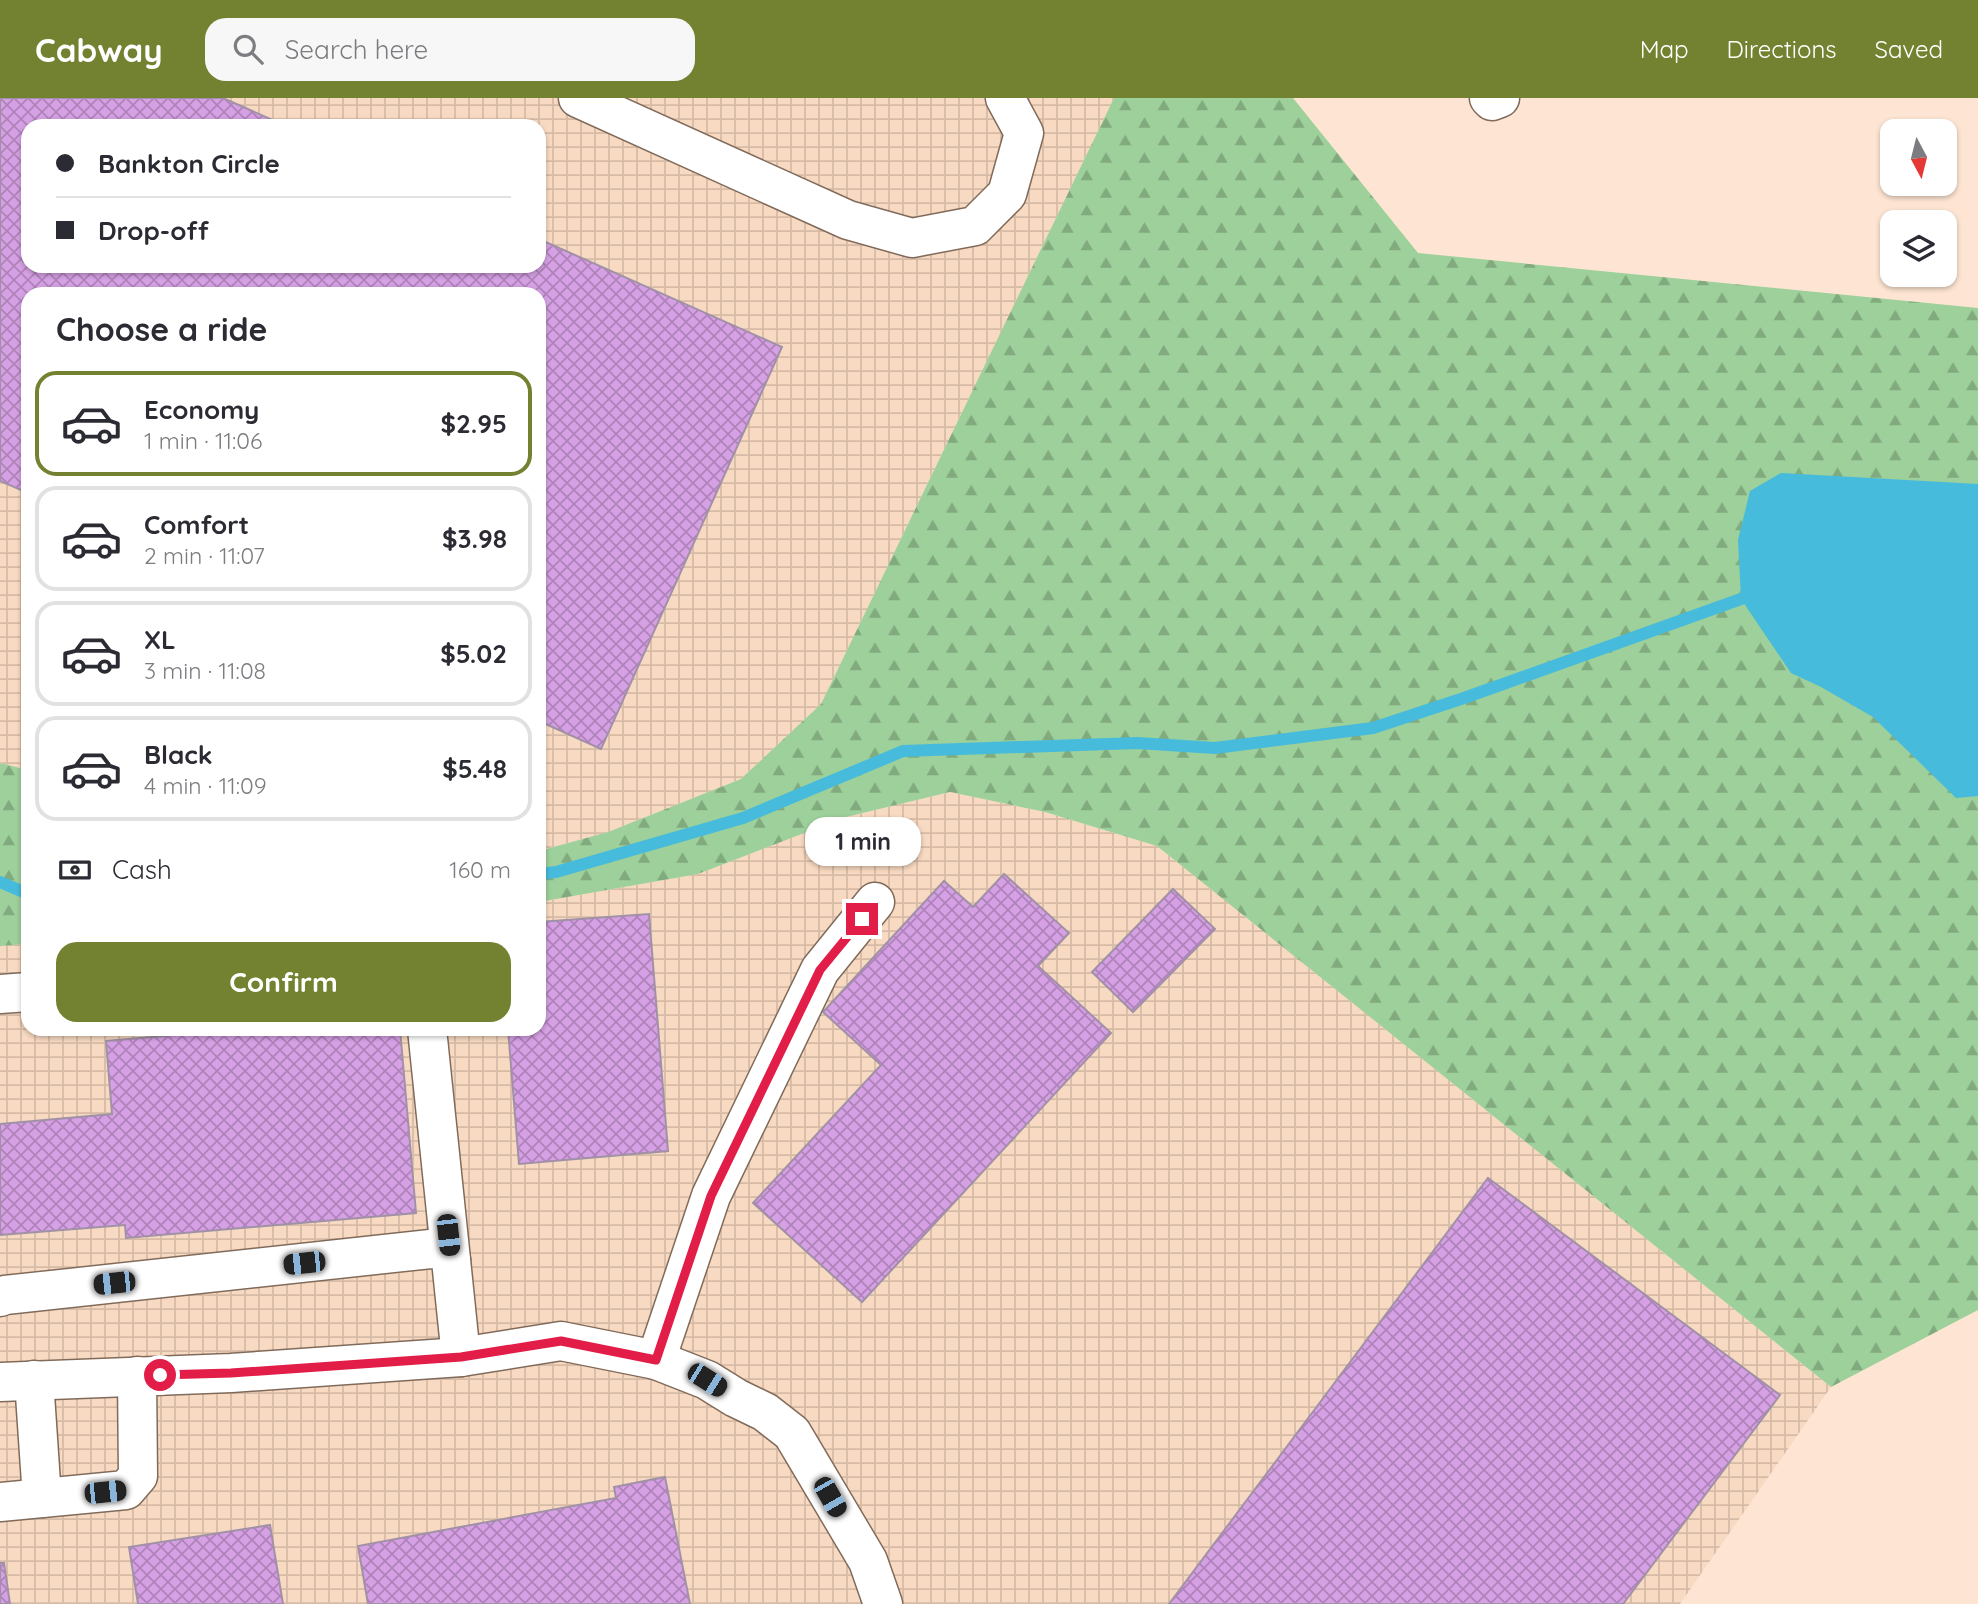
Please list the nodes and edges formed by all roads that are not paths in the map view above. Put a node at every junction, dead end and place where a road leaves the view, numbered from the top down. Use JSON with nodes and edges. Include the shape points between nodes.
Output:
{"nodes":[{"id":1,"x":578,"y":98,"type":"edge"},
{"id":2,"x":1005,"y":98,"type":"edge"},
{"id":3,"x":1489,"y":98,"type":"edge"},
{"id":4,"x":1500,"y":98,"type":"edge"},
{"id":5,"x":875,"y":902,"type":"dead end"},
{"id":6,"x":21,"y":992,"type":"edge"},
{"id":7,"x":0,"y":994,"type":"edge"},
{"id":8,"x":428,"y":1036,"type":"edge"},
{"id":9,"x":451,"y":1260,"type":"junction"},
{"id":10,"x":0,"y":1297,"type":"edge"},
{"id":11,"x":461,"y":1357,"type":"junction"},
{"id":12,"x":656,"y":1360,"type":"junction"},
{"id":13,"x":137,"y":1376,"type":"junction"},
{"id":14,"x":17,"y":1381,"type":"edge"},
{"id":15,"x":42,"y":1498,"type":"junction"},
{"id":16,"x":0,"y":1502,"type":"edge"},
{"id":17,"x":883,"y":1604,"type":"edge"}],
"edges":[{"from":1,"to":2,"type":"street","via":[[848,220],[912,238],[975,226],[1007,194],[1024,134]]},
{"from":3,"to":4,"type":"street"},
{"from":5,"to":12,"type":"street","via":[[820,970],[717,1183]]},
{"from":6,"to":7,"type":"street"},
{"from":8,"to":9,"type":"street"},
{"from":9,"to":10,"type":"street","via":[[440,1248]]},
{"from":9,"to":11,"type":"street"},
{"from":11,"to":12,"type":"street","via":[[561,1341]]},
{"from":11,"to":13,"type":"street"},
{"from":12,"to":17,"type":"street","via":[[707,1380],[765,1412],[792,1433],[868,1561]]},
{"from":13,"to":14,"type":"street"},
{"from":13,"to":15,"type":"street","via":[[138,1476],[126,1490]]},
{"from":14,"to":15,"type":"street"},
{"from":15,"to":16,"type":"street"}]}
